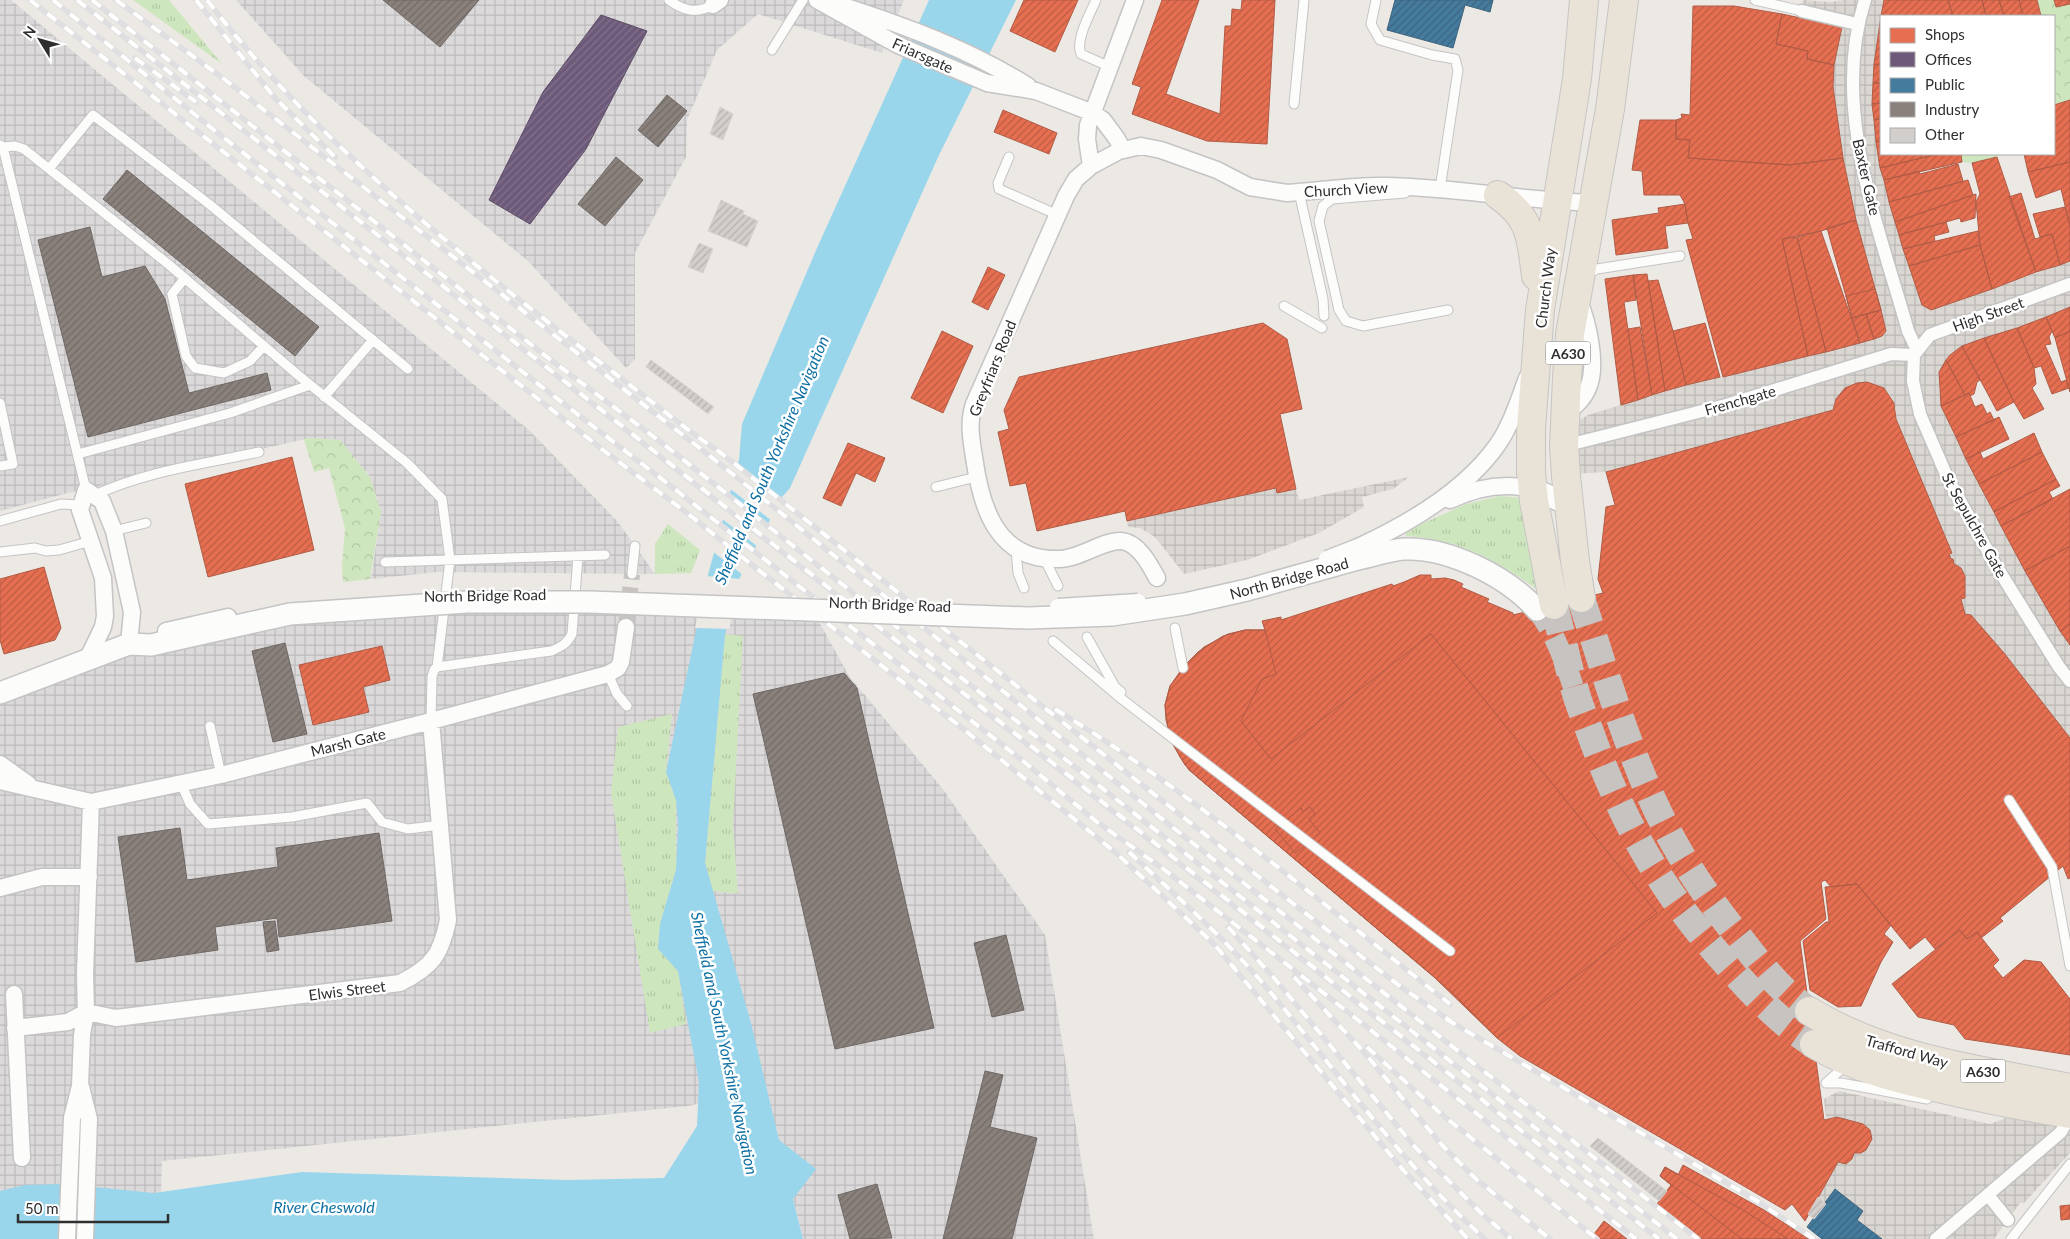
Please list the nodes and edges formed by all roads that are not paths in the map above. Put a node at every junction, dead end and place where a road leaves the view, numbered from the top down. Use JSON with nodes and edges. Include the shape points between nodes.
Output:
{"nodes":[{"id":1,"x":669,"y":0,"type":"edge"},
{"id":2,"x":803,"y":0,"type":"edge"},
{"id":3,"x":816,"y":0,"type":"edge"},
{"id":4,"x":824,"y":0,"type":"edge"},
{"id":5,"x":1096,"y":0,"type":"edge"},
{"id":6,"x":1135,"y":0,"type":"edge"},
{"id":7,"x":1304,"y":0,"type":"edge"},
{"id":8,"x":1376,"y":0,"type":"edge"},
{"id":9,"x":1584,"y":0,"type":"edge"},
{"id":10,"x":1624,"y":0,"type":"edge"},
{"id":11,"x":1755,"y":0,"type":"edge"},
{"id":12,"x":1865,"y":0,"type":"edge"},
{"id":13,"x":716,"y":3,"type":"edge"},
{"id":14,"x":1802,"y":11,"type":"joint"},
{"id":15,"x":1858,"y":24,"type":"junction"},
{"id":16,"x":772,"y":50,"type":"dead end"},
{"id":17,"x":1110,"y":67,"type":"junction"},
{"id":18,"x":1036,"y":91,"type":"junction"},
{"id":19,"x":1294,"y":104,"type":"dead end"},
{"id":20,"x":1093,"y":113,"type":"junction"},
{"id":21,"x":1,"y":146,"type":"edge"},
{"id":22,"x":1115,"y":153,"type":"junction"},
{"id":23,"x":1009,"y":157,"type":"dead end"},
{"id":24,"x":1090,"y":166,"type":"junction"},
{"id":25,"x":49,"y":169,"type":"junction"},
{"id":26,"x":1440,"y":189,"type":"junction"},
{"id":27,"x":1299,"y":192,"type":"junction"},
{"id":28,"x":1498,"y":195,"type":"junction"},
{"id":29,"x":1557,"y":202,"type":"junction"},
{"id":30,"x":1594,"y":203,"type":"junction"},
{"id":31,"x":1058,"y":215,"type":"junction"},
{"id":32,"x":1680,"y":256,"type":"dead end"},
{"id":33,"x":184,"y":278,"type":"junction"},
{"id":34,"x":2070,"y":284,"type":"edge"},
{"id":35,"x":1578,"y":285,"type":"junction"},
{"id":36,"x":1284,"y":306,"type":"dead end"},
{"id":37,"x":1448,"y":310,"type":"dead end"},
{"id":38,"x":1540,"y":310,"type":"junction"},
{"id":39,"x":1324,"y":316,"type":"dead end"},
{"id":40,"x":1322,"y":328,"type":"dead end"},
{"id":41,"x":1539,"y":337,"type":"junction"},
{"id":42,"x":373,"y":340,"type":"junction"},
{"id":43,"x":264,"y":346,"type":"junction"},
{"id":44,"x":1916,"y":353,"type":"junction"},
{"id":45,"x":408,"y":369,"type":"dead end"},
{"id":46,"x":310,"y":385,"type":"junction"},
{"id":47,"x":324,"y":396,"type":"junction"},
{"id":48,"x":0,"y":403,"type":"edge"},
{"id":49,"x":1564,"y":446,"type":"junction"},
{"id":50,"x":259,"y":452,"type":"dead end"},
{"id":51,"x":78,"y":454,"type":"junction"},
{"id":52,"x":0,"y":466,"type":"edge"},
{"id":53,"x":976,"y":477,"type":"junction"},
{"id":54,"x":936,"y":486,"type":"dead end"},
{"id":55,"x":1533,"y":489,"type":"junction"},
{"id":56,"x":87,"y":497,"type":"junction"},
{"id":57,"x":1568,"y":504,"type":"junction"},
{"id":58,"x":1417,"y":516,"type":"junction"},
{"id":59,"x":0,"y":521,"type":"edge"},
{"id":60,"x":146,"y":523,"type":"dead end"},
{"id":61,"x":114,"y":531,"type":"junction"},
{"id":62,"x":91,"y":541,"type":"junction"},
{"id":63,"x":635,"y":546,"type":"dead end"},
{"id":64,"x":1015,"y":547,"type":"junction"},
{"id":65,"x":0,"y":552,"type":"edge"},
{"id":66,"x":1358,"y":553,"type":"junction"},
{"id":67,"x":605,"y":555,"type":"dead end"},
{"id":68,"x":578,"y":556,"type":"junction"},
{"id":69,"x":1042,"y":558,"type":"junction"},
{"id":70,"x":450,"y":560,"type":"junction"},
{"id":71,"x":98,"y":562,"type":"junction"},
{"id":72,"x":385,"y":562,"type":"dead end"},
{"id":73,"x":632,"y":574,"type":"tunnel mouth"},
{"id":74,"x":1157,"y":578,"type":"dead end"},
{"id":75,"x":1058,"y":586,"type":"dead end"},
{"id":76,"x":1024,"y":588,"type":"dead end"},
{"id":77,"x":1581,"y":598,"type":"tunnel mouth"},
{"id":78,"x":1545,"y":608,"type":"joint"},
{"id":79,"x":626,"y":627,"type":"tunnel mouth"},
{"id":80,"x":1175,"y":628,"type":"dead end"},
{"id":81,"x":1088,"y":637,"type":"dead end"},
{"id":82,"x":1052,"y":641,"type":"dead end"},
{"id":83,"x":129,"y":644,"type":"junction"},
{"id":84,"x":87,"y":660,"type":"junction"},
{"id":85,"x":438,"y":667,"type":"junction"},
{"id":86,"x":1183,"y":668,"type":"dead end"},
{"id":87,"x":608,"y":674,"type":"junction"},
{"id":88,"x":2070,"y":681,"type":"edge"},
{"id":89,"x":0,"y":693,"type":"edge"},
{"id":90,"x":627,"y":706,"type":"dead end"},
{"id":91,"x":431,"y":721,"type":"junction"},
{"id":92,"x":210,"y":726,"type":"dead end"},
{"id":93,"x":0,"y":764,"type":"edge"},
{"id":94,"x":221,"y":775,"type":"junction"},
{"id":95,"x":0,"y":781,"type":"edge"},
{"id":96,"x":181,"y":783,"type":"junction"},
{"id":97,"x":34,"y":788,"type":"junction"},
{"id":98,"x":2009,"y":800,"type":"dead end"},
{"id":99,"x":91,"y":802,"type":"junction"},
{"id":100,"x":440,"y":825,"type":"junction"},
{"id":101,"x":89,"y":877,"type":"junction"},
{"id":102,"x":0,"y":888,"type":"edge"},
{"id":103,"x":2070,"y":966,"type":"edge"},
{"id":104,"x":14,"y":994,"type":"dead end"},
{"id":105,"x":1809,"y":1011,"type":"tunnel mouth"},
{"id":106,"x":86,"y":1012,"type":"junction"},
{"id":107,"x":16,"y":1028,"type":"junction"},
{"id":108,"x":1814,"y":1044,"type":"tunnel mouth"},
{"id":109,"x":1853,"y":1060,"type":"junction"},
{"id":110,"x":80,"y":1086,"type":"junction"},
{"id":111,"x":2070,"y":1088,"type":"edge"},
{"id":112,"x":1939,"y":1101,"type":"dead end"},
{"id":113,"x":2069,"y":1116,"type":"edge"},
{"id":114,"x":22,"y":1158,"type":"dead end"},
{"id":115,"x":2070,"y":1164,"type":"edge"},
{"id":116,"x":1988,"y":1195,"type":"junction"},
{"id":117,"x":2008,"y":1220,"type":"dead end"},
{"id":118,"x":67,"y":1239,"type":"edge"},
{"id":119,"x":86,"y":1239,"type":"edge"},
{"id":120,"x":1936,"y":1239,"type":"edge"},
{"id":121,"x":2010,"y":1239,"type":"edge"}],
"edges":[{"from":1,"to":13,"type":"lane","via":[[694,12]]},
{"from":2,"to":16,"type":"lane"},
{"from":3,"to":18,"type":"street","name":"Friarsgate","via":[[898,46],[987,83]]},
{"from":4,"to":18,"type":"street","name":"Friarsgate","via":[[906,26],[996,66]]},
{"from":5,"to":17,"type":"lane","via":[[1079,42],[1079,50],[1081,54]]},
{"from":6,"to":17,"type":"street"},
{"from":7,"to":19,"type":"lane"},
{"from":8,"to":26,"type":"lane","via":[[1371,24],[1380,40],[1455,59],[1457,63]]},
{"from":9,"to":29,"type":"highway","name":"Church Way","number":"A630","via":[[1577,79]]},
{"from":10,"to":30,"type":"highway","name":"Church Way","number":"A630"},
{"from":11,"to":14,"type":"lane"},
{"from":12,"to":15,"type":"street","name":"Baxter Gate"},
{"from":14,"to":15,"type":"street"},
{"from":15,"to":44,"type":"street","name":"Baxter Gate","via":[[1853,101],[1855,128],[1862,165]]},
{"from":17,"to":20,"type":"street"},
{"from":18,"to":20,"type":"street","name":"Friarsgate"},
{"from":20,"to":22,"type":"street","via":[[1103,120],[1117,139]]},
{"from":20,"to":24,"type":"street","via":[[1087,140]]},
{"from":21,"to":25,"type":"lane","via":[[20,146]]},
{"from":21,"to":51,"type":"lane"},
{"from":22,"to":24,"type":"street","name":"Greyfriars Road"},
{"from":22,"to":27,"type":"street","name":"Church View","via":[[1140,146],[1154,147],[1218,170],[1250,187],[1271,192]]},
{"from":23,"to":31,"type":"lane","via":[[998,183],[999,189]]},
{"from":24,"to":31,"type":"street","name":"Greyfriars Road","via":[[1071,186]]},
{"from":25,"to":33,"type":"lane"},
{"from":25,"to":42,"type":"lane","via":[[93,115],[209,204]]},
{"from":26,"to":27,"type":"street","name":"Church View","via":[[1370,186]]},
{"from":26,"to":28,"type":"street","name":"Church View"},
{"from":26,"to":37,"type":"lane","via":[[1332,199],[1322,206],[1319,221],[1339,310],[1346,321],[1363,326]]},
{"from":27,"to":39,"type":"lane"},
{"from":28,"to":29,"type":"street","name":"Church View"},
{"from":28,"to":38,"type":"highway","via":[[1524,220],[1531,237]]},
{"from":29,"to":30,"type":"street","name":"Church View"},
{"from":29,"to":38,"type":"highway","name":"Church Way","number":"A630"},
{"from":30,"to":35,"type":"highway","name":"Church Way","number":"A630"},
{"from":31,"to":53,"type":"street","name":"Greyfriars Road","via":[[971,413]]},
{"from":32,"to":35,"type":"lane","via":[[1597,269]]},
{"from":33,"to":43,"type":"lane"},
{"from":33,"to":43,"type":"lane","via":[[172,294],[186,356],[195,368],[224,373],[250,361]]},
{"from":34,"to":44,"type":"street","name":"High Street","via":[[1930,335]]},
{"from":35,"to":49,"type":"highway","name":"Church Way","number":"A630","via":[[1570,334]]},
{"from":36,"to":40,"type":"lane"},
{"from":38,"to":41,"type":"highway","name":"Church Way","number":"A630"},
{"from":41,"to":55,"type":"highway","name":"Church Way","number":"A630","via":[[1531,429]]},
{"from":41,"to":58,"type":"street","name":"North Bridge Road","via":[[1522,393],[1498,443],[1467,478]]},
{"from":42,"to":45,"type":"lane"},
{"from":42,"to":47,"type":"lane"},
{"from":43,"to":46,"type":"lane"},
{"from":44,"to":49,"type":"street","name":"Frenchgate","via":[[1891,354],[1726,405]]},
{"from":44,"to":88,"type":"street","name":"St Sepulchre Gate","via":[[1913,381],[1920,414],[1948,479],[1995,564]]},
{"from":46,"to":47,"type":"lane"},
{"from":46,"to":51,"type":"lane","via":[[230,413]]},
{"from":47,"to":70,"type":"lane","via":[[407,463],[442,499]]},
{"from":48,"to":52,"type":"lane","via":[[13,464]]},
{"from":49,"to":57,"type":"highway","name":"Church Way","number":"A630"},
{"from":50,"to":56,"type":"lane","via":[[151,475]]},
{"from":51,"to":56,"type":"lane"},
{"from":53,"to":54,"type":"lane"},
{"from":53,"to":64,"type":"street","name":"Greyfriars Road","via":[[989,518],[999,533]]},
{"from":55,"to":57,"type":"street"},
{"from":55,"to":58,"type":"street","via":[[1493,486],[1468,491]]},
{"from":55,"to":78,"type":"highway","name":"Church Way","number":"A630"},
{"from":56,"to":59,"type":"lane"},
{"from":56,"to":61,"type":"street","via":[[102,501]]},
{"from":56,"to":62,"type":"street","via":[[80,510]]},
{"from":57,"to":77,"type":"highway","number":"A630"},
{"from":58,"to":66,"type":"street","name":"North Bridge Road"},
{"from":60,"to":61,"type":"lane"},
{"from":61,"to":71,"type":"street","via":[[98,552]]},
{"from":61,"to":83,"type":"street","via":[[132,612]]},
{"from":62,"to":65,"type":"lane","via":[[59,550],[35,548]]},
{"from":62,"to":71,"type":"street"},
{"from":63,"to":73,"type":"lane"},
{"from":64,"to":69,"type":"street","name":"Greyfriars Road","via":[[1030,556]]},
{"from":64,"to":76,"type":"lane","via":[[1018,573]]},
{"from":66,"to":78,"type":"street","name":"North Bridge Road","via":[[1402,549],[1444,555],[1477,566]]},
{"from":66,"to":83,"type":"street","name":"North Bridge Road","bridge":true,"via":[[1247,590],[1112,615],[1028,618],[589,602],[468,602],[289,609],[151,645]]},
{"from":67,"to":68,"type":"lane"},
{"from":68,"to":70,"type":"lane"},
{"from":68,"to":85,"type":"lane","via":[[569,641],[551,651]]},
{"from":69,"to":74,"type":"street","name":"Greyfriars Road","via":[[1068,559],[1122,541],[1130,544],[1146,560]]},
{"from":69,"to":75,"type":"lane"},
{"from":70,"to":72,"type":"lane"},
{"from":70,"to":85,"type":"lane"},
{"from":71,"to":84,"type":"street","via":[[103,578],[105,616]]},
{"from":79,"to":87,"type":"street","via":[[621,662]]},
{"from":80,"to":86,"type":"lane"},
{"from":81,"to":82,"type":"lane","via":[[1115,687],[1124,695],[1449,947],[1123,700]]},
{"from":83,"to":84,"type":"street","name":"North Bridge Road"},
{"from":84,"to":89,"type":"street","name":"North Bridge Road"},
{"from":85,"to":91,"type":"lane","via":[[432,677]]},
{"from":87,"to":90,"type":"lane"},
{"from":87,"to":91,"type":"street","name":"Marsh Gate"},
{"from":91,"to":94,"type":"street","name":"Marsh Gate"},
{"from":91,"to":100,"type":"street","name":"Elwis Street"},
{"from":92,"to":94,"type":"lane"},
{"from":93,"to":97,"type":"street","name":"Marsh Gate"},
{"from":94,"to":96,"type":"street","name":"Marsh Gate"},
{"from":95,"to":97,"type":"street","name":"Marsh Gate"},
{"from":96,"to":99,"type":"street","name":"Marsh Gate"},
{"from":96,"to":100,"type":"lane","via":[[190,804],[208,824],[292,816],[367,803],[382,822],[408,829]]},
{"from":97,"to":99,"type":"street","name":"Marsh Gate"},
{"from":98,"to":103,"type":"lane","via":[[2046,855],[2054,874]]},
{"from":99,"to":101,"type":"street"},
{"from":100,"to":106,"type":"street","name":"Elwis Street","via":[[448,920],[443,943],[433,960],[416,975],[400,983],[116,1018]]},
{"from":101,"to":102,"type":"street","via":[[42,877]]},
{"from":101,"to":106,"type":"street"},
{"from":104,"to":107,"type":"street"},
{"from":105,"to":111,"type":"highway","name":"Trafford Way","number":"A630","via":[[1886,1051]]},
{"from":106,"to":107,"type":"street","via":[[68,1022]]},
{"from":106,"to":110,"type":"street"},
{"from":107,"to":114,"type":"street"},
{"from":108,"to":109,"type":"highway","name":"Trafford Way","number":"A630"},
{"from":109,"to":112,"type":"lane","via":[[1826,1083]]},
{"from":109,"to":113,"type":"highway","name":"Trafford Way","number":"A630","via":[[1900,1079],[1996,1106]]},
{"from":110,"to":118,"type":"street","via":[[72,1118]]},
{"from":110,"to":119,"type":"street","via":[[89,1119]]},
{"from":113,"to":116,"type":"street","via":[[2062,1132]]},
{"from":115,"to":121,"type":"lane"},
{"from":116,"to":117,"type":"street"},
{"from":116,"to":120,"type":"street"}]}
